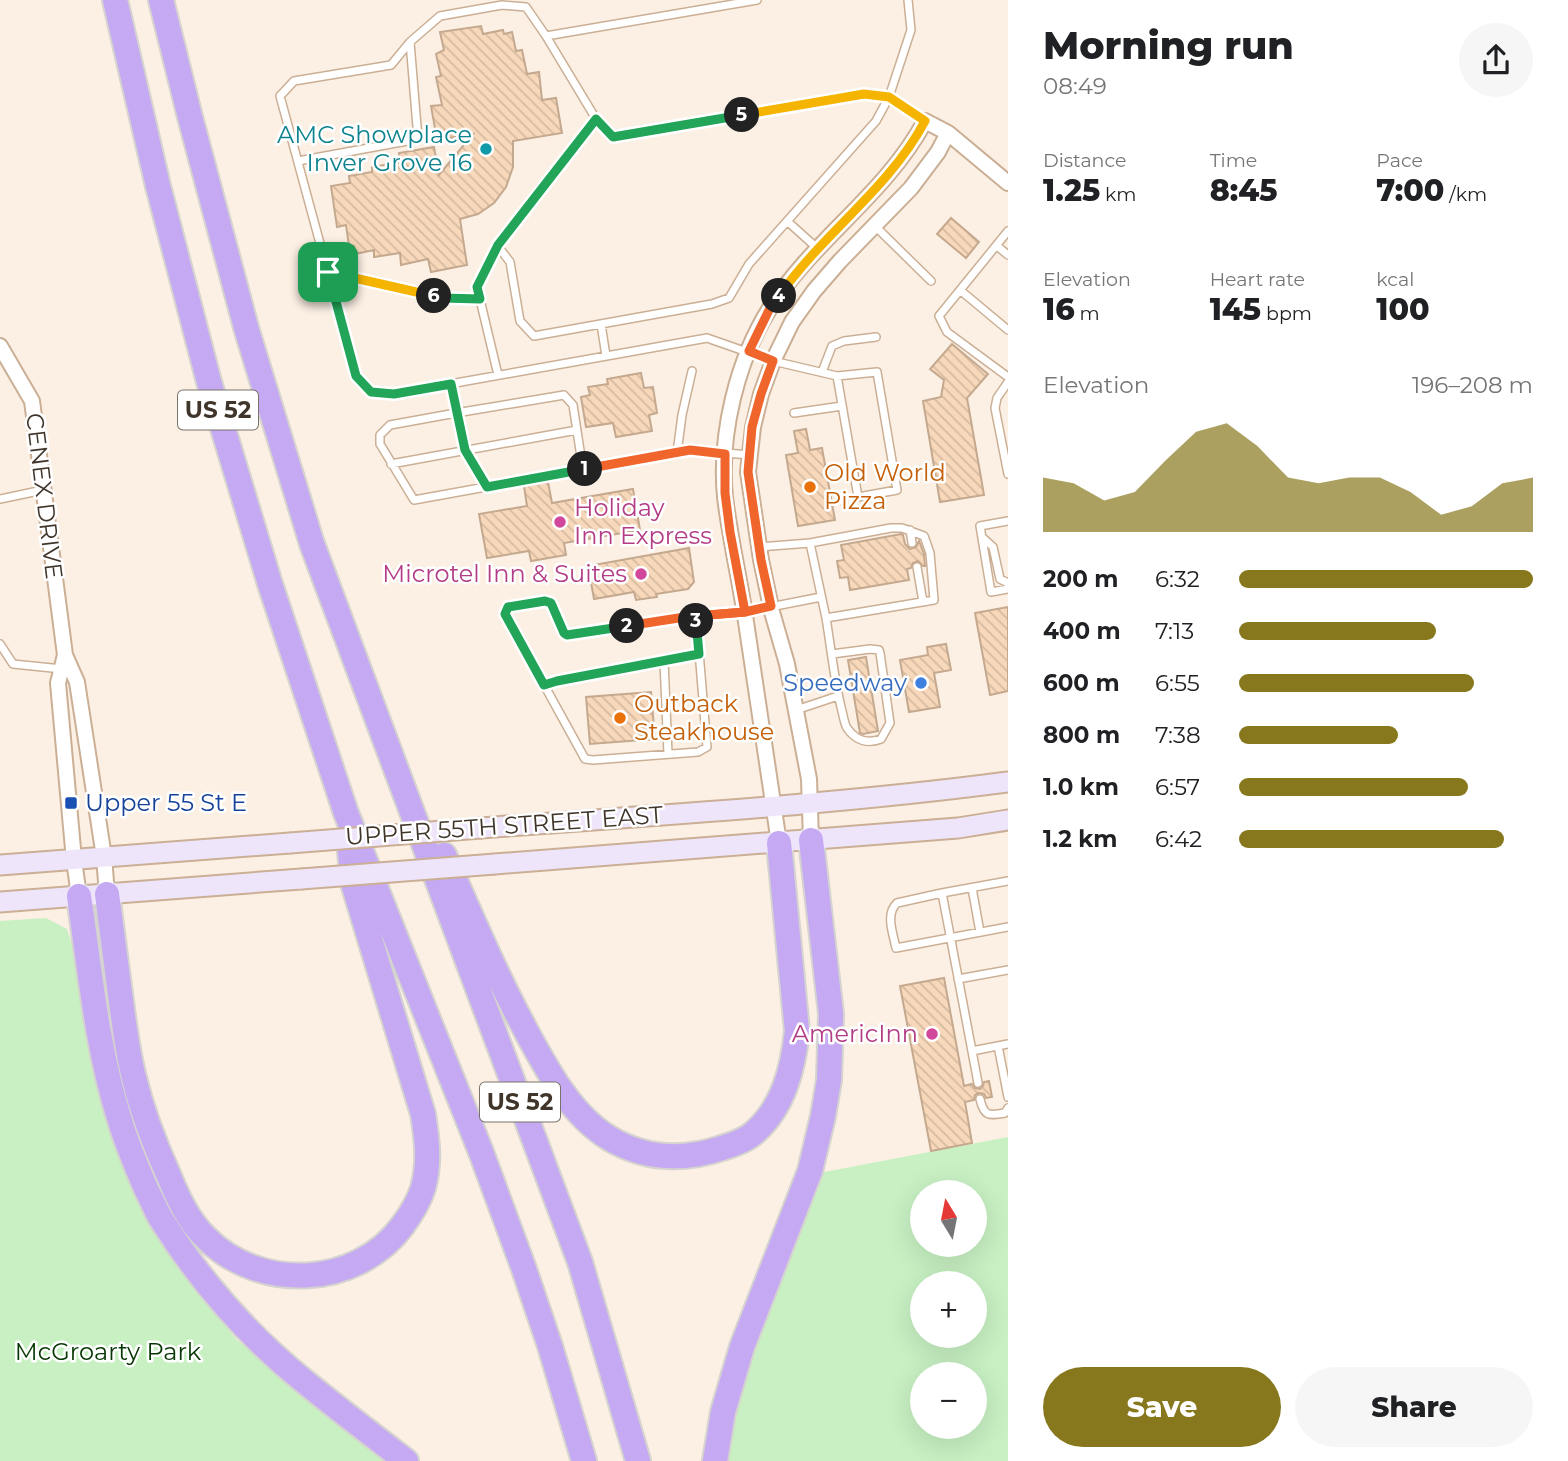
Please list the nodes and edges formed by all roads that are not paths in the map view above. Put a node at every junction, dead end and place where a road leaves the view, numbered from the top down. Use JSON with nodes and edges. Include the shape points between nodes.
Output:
{"nodes":[{"id":1,"x":115,"y":0,"type":"edge"},
{"id":2,"x":161,"y":0,"type":"edge"},
{"id":3,"x":757,"y":0,"type":"edge"},
{"id":4,"x":908,"y":0,"type":"edge"},
{"id":5,"x":546,"y":36,"type":"junction"},
{"id":6,"x":410,"y":42,"type":"junction"},
{"id":7,"x":889,"y":97,"type":"junction"},
{"id":8,"x":596,"y":119,"type":"junction"},
{"id":9,"x":925,"y":121,"type":"junction"},
{"id":10,"x":948,"y":133,"type":"junction"},
{"id":11,"x":298,"y":162,"type":"junction"},
{"id":12,"x":1008,"y":183,"type":"edge"},
{"id":13,"x":787,"y":221,"type":"junction"},
{"id":14,"x":874,"y":226,"type":"junction"},
{"id":15,"x":1008,"y":231,"type":"edge"},
{"id":16,"x":498,"y":245,"type":"junction"},
{"id":17,"x":997,"y":246,"type":"junction"},
{"id":18,"x":817,"y":248,"type":"junction"},
{"id":19,"x":1008,"y":254,"type":"edge"},
{"id":20,"x":328,"y":272,"type":"junction"},
{"id":21,"x":931,"y":281,"type":"dead end"},
{"id":22,"x":960,"y":290,"type":"junction"},
{"id":23,"x":480,"y":299,"type":"junction"},
{"id":24,"x":601,"y":324,"type":"junction"},
{"id":25,"x":1008,"y":330,"type":"edge"},
{"id":26,"x":876,"y":337,"type":"dead end"},
{"id":27,"x":0,"y":346,"type":"edge"},
{"id":28,"x":749,"y":351,"type":"junction"},
{"id":29,"x":606,"y":356,"type":"junction"},
{"id":30,"x":773,"y":361,"type":"junction"},
{"id":31,"x":692,"y":371,"type":"dead end"},
{"id":32,"x":822,"y":372,"type":"junction"},
{"id":33,"x":498,"y":375,"type":"junction"},
{"id":34,"x":837,"y":376,"type":"junction"},
{"id":35,"x":1008,"y":379,"type":"edge"},
{"id":36,"x":451,"y":384,"type":"junction"},
{"id":37,"x":842,"y":406,"type":"junction"},
{"id":38,"x":456,"y":413,"type":"junction"},
{"id":39,"x":794,"y":413,"type":"dead end"},
{"id":40,"x":577,"y":430,"type":"junction"},
{"id":41,"x":465,"y":450,"type":"junction"},
{"id":42,"x":677,"y":453,"type":"junction"},
{"id":43,"x":725,"y":454,"type":"junction"},
{"id":44,"x":750,"y":455,"type":"junction"},
{"id":45,"x":391,"y":464,"type":"junction"},
{"id":46,"x":583,"y":470,"type":"junction"},
{"id":47,"x":1008,"y":474,"type":"edge"},
{"id":48,"x":487,"y":487,"type":"junction"},
{"id":49,"x":44,"y":490,"type":"junction"},
{"id":50,"x":0,"y":499,"type":"edge"},
{"id":51,"x":1008,"y":522,"type":"edge"},
{"id":52,"x":910,"y":530,"type":"junction"},
{"id":53,"x":982,"y":537,"type":"junction"},
{"id":54,"x":912,"y":542,"type":"dead end"},
{"id":55,"x":810,"y":543,"type":"junction"},
{"id":56,"x":759,"y":547,"type":"junction"},
{"id":57,"x":917,"y":567,"type":"dead end"},
{"id":58,"x":1008,"y":583,"type":"edge"},
{"id":59,"x":1008,"y":589,"type":"edge"},
{"id":60,"x":821,"y":597,"type":"junction"},
{"id":61,"x":923,"y":602,"type":"junction"},
{"id":62,"x":771,"y":606,"type":"junction"},
{"id":63,"x":745,"y":612,"type":"junction"},
{"id":64,"x":695,"y":616,"type":"junction"},
{"id":65,"x":826,"y":618,"type":"junction"},
{"id":66,"x":0,"y":644,"type":"edge"},
{"id":67,"x":699,"y":654,"type":"junction"},
{"id":68,"x":832,"y":654,"type":"junction"},
{"id":69,"x":664,"y":661,"type":"junction"},
{"id":70,"x":63,"y":662,"type":"junction"},
{"id":71,"x":544,"y":685,"type":"junction"},
{"id":72,"x":838,"y":696,"type":"junction"},
{"id":73,"x":796,"y":710,"type":"junction"},
{"id":74,"x":388,"y":747,"type":"junction"},
{"id":75,"x":668,"y":754,"type":"junction"},
{"id":76,"x":1008,"y":782,"type":"edge"},
{"id":77,"x":811,"y":803,"type":"junction"},
{"id":78,"x":774,"y":806,"type":"junction"},
{"id":79,"x":346,"y":813,"type":"junction"},
{"id":80,"x":1008,"y":820,"type":"edge"},
{"id":81,"x":811,"y":840,"type":"junction"},
{"id":82,"x":779,"y":843,"type":"junction"},
{"id":83,"x":104,"y":857,"type":"junction"},
{"id":84,"x":74,"y":859,"type":"junction"},
{"id":85,"x":0,"y":865,"type":"edge"},
{"id":86,"x":1008,"y":881,"type":"edge"},
{"id":87,"x":972,"y":888,"type":"junction"},
{"id":88,"x":942,"y":893,"type":"junction"},
{"id":89,"x":107,"y":894,"type":"junction"},
{"id":90,"x":79,"y":896,"type":"junction"},
{"id":91,"x":0,"y":902,"type":"edge"},
{"id":92,"x":1008,"y":927,"type":"edge"},
{"id":93,"x":980,"y":932,"type":"junction"},
{"id":94,"x":950,"y":938,"type":"junction"},
{"id":95,"x":1008,"y":970,"type":"edge"},
{"id":96,"x":958,"y":979,"type":"junction"},
{"id":97,"x":1008,"y":1044,"type":"edge"},
{"id":98,"x":998,"y":1046,"type":"junction"},
{"id":99,"x":972,"y":1051,"type":"junction"},
{"id":100,"x":978,"y":1083,"type":"dead end"},
{"id":101,"x":1008,"y":1097,"type":"edge"},
{"id":102,"x":980,"y":1099,"type":"dead end"},
{"id":103,"x":1008,"y":1108,"type":"edge"},
{"id":104,"x":406,"y":1461,"type":"edge"},
{"id":105,"x":584,"y":1461,"type":"edge"},
{"id":106,"x":638,"y":1461,"type":"edge"},
{"id":107,"x":715,"y":1461,"type":"edge"}],
"edges":[{"from":1,"to":79,"type":"highway","number":"US 52","via":[[209,382]]},
{"from":2,"to":74,"type":"highway","number":"US 52","via":[[247,331],[312,544]]},
{"from":3,"to":5,"type":"lane"},
{"from":4,"to":7,"type":"lane","via":[[911,30]]},
{"from":5,"to":6,"type":"lane","via":[[526,7],[502,5],[440,16]]},
{"from":5,"to":8,"type":"lane"},
{"from":6,"to":11,"type":"lane","via":[[391,65],[294,81],[280,96]]},
{"from":6,"to":11,"type":"lane","via":[[418,139]]},
{"from":7,"to":8,"type":"lane","via":[[864,94],[613,137]]},
{"from":7,"to":9,"type":"lane"},
{"from":7,"to":13,"type":"lane","via":[[876,121]]},
{"from":8,"to":16,"type":"lane"},
{"from":9,"to":10,"type":"street"},
{"from":9,"to":18,"type":"street","via":[[888,175]]},
{"from":10,"to":12,"type":"street"},
{"from":10,"to":14,"type":"street","via":[[925,170]]},
{"from":11,"to":20,"type":"lane"},
{"from":13,"to":18,"type":"lane"},
{"from":13,"to":24,"type":"lane","via":[[749,264],[729,298]]},
{"from":14,"to":21,"type":"lane"},
{"from":14,"to":30,"type":"street","via":[[814,291]]},
{"from":15,"to":17,"type":"lane"},
{"from":16,"to":23,"type":"lane","via":[[477,287]]},
{"from":16,"to":24,"type":"lane","via":[[510,262],[520,321],[534,336]]},
{"from":17,"to":19,"type":"lane"},
{"from":17,"to":22,"type":"lane"},
{"from":18,"to":28,"type":"street","via":[[769,310]]},
{"from":20,"to":23,"type":"lane","via":[[443,298]]},
{"from":20,"to":36,"type":"lane","via":[[356,376],[371,392],[394,394]]},
{"from":22,"to":25,"type":"lane"},
{"from":22,"to":35,"type":"lane","via":[[939,316],[947,332]]},
{"from":23,"to":33,"type":"lane"},
{"from":24,"to":29,"type":"lane"},
{"from":26,"to":32,"type":"lane","via":[[832,346]]},
{"from":27,"to":49,"type":"street","name":"CENEX DRIVE","via":[[32,401]]},
{"from":28,"to":29,"type":"lane","via":[[707,338]]},
{"from":28,"to":30,"type":"lane"},
{"from":28,"to":43,"type":"street","via":[[737,382]]},
{"from":29,"to":33,"type":"lane"},
{"from":30,"to":32,"type":"lane"},
{"from":30,"to":44,"type":"street","via":[[752,427]]},
{"from":31,"to":42,"type":"lane"},
{"from":32,"to":34,"type":"lane"},
{"from":33,"to":36,"type":"lane"},
{"from":34,"to":37,"type":"lane"},
{"from":34,"to":37,"type":"lane","via":[[877,372],[897,490],[858,497]]},
{"from":35,"to":47,"type":"lane","via":[[995,408]]},
{"from":36,"to":38,"type":"lane"},
{"from":37,"to":39,"type":"lane"},
{"from":38,"to":40,"type":"lane","via":[[564,395],[573,405]]},
{"from":38,"to":41,"type":"lane"},
{"from":38,"to":45,"type":"lane","via":[[390,425],[380,435],[380,444]]},
{"from":40,"to":41,"type":"lane"},
{"from":40,"to":46,"type":"lane"},
{"from":41,"to":45,"type":"lane"},
{"from":41,"to":48,"type":"lane"},
{"from":42,"to":43,"type":"lane"},
{"from":42,"to":46,"type":"lane"},
{"from":43,"to":44,"type":"lane"},
{"from":43,"to":63,"type":"street","via":[[726,506]]},
{"from":44,"to":56,"type":"street","via":[[748,472]]},
{"from":45,"to":48,"type":"lane","via":[[414,500]]},
{"from":46,"to":48,"type":"lane"},
{"from":49,"to":50,"type":"lane"},
{"from":49,"to":70,"type":"street","name":"CENEX DRIVE"},
{"from":51,"to":53,"type":"lane","via":[[980,526]]},
{"from":52,"to":54,"type":"lane"},
{"from":52,"to":55,"type":"lane","via":[[891,528]]},
{"from":52,"to":61,"type":"lane","via":[[924,536],[928,545],[934,600]]},
{"from":53,"to":58,"type":"lane","via":[[993,547],[1000,579]]},
{"from":53,"to":59,"type":"lane","via":[[991,592]]},
{"from":55,"to":56,"type":"lane"},
{"from":55,"to":60,"type":"lane"},
{"from":56,"to":62,"type":"street"},
{"from":57,"to":61,"type":"lane"},
{"from":60,"to":62,"type":"lane"},
{"from":60,"to":65,"type":"lane"},
{"from":61,"to":65,"type":"lane"},
{"from":62,"to":63,"type":"lane"},
{"from":62,"to":73,"type":"street"},
{"from":63,"to":64,"type":"lane"},
{"from":63,"to":78,"type":"street"},
{"from":64,"to":67,"type":"lane"},
{"from":64,"to":71,"type":"lane","via":[[567,635],[551,603],[508,607],[505,614]]},
{"from":65,"to":68,"type":"lane"},
{"from":66,"to":70,"type":"lane","via":[[13,664]]},
{"from":67,"to":69,"type":"lane"},
{"from":67,"to":75,"type":"lane","via":[[707,747]]},
{"from":68,"to":72,"type":"lane"},
{"from":68,"to":72,"type":"lane","via":[[879,650],[890,723],[881,739],[857,738],[846,727]]},
{"from":69,"to":71,"type":"lane"},
{"from":69,"to":75,"type":"lane"},
{"from":70,"to":83,"type":"street","name":"CENEX DRIVE","via":[[77,682]]},
{"from":70,"to":84,"type":"street","name":"CENEX DRIVE","via":[[58,683]]},
{"from":71,"to":75,"type":"lane","via":[[585,759]]},
{"from":72,"to":73,"type":"lane"},
{"from":73,"to":77,"type":"street"},
{"from":74,"to":82,"type":"highway","via":[[432,828],[504,989],[544,1063],[590,1124],[633,1150],[682,1156],[730,1145],[754,1133],[786,1087],[797,1031]]},
{"from":74,"to":106,"type":"highway","number":"US 52","via":[[580,1262]]},
{"from":76,"to":77,"type":"street","name":"UPPER 55TH STREET EAST"},
{"from":77,"to":78,"type":"street","name":"UPPER 55TH STREET EAST"},
{"from":77,"to":81,"type":"street"},
{"from":78,"to":82,"type":"street"},
{"from":78,"to":83,"type":"street","name":"UPPER 55TH STREET EAST","bridge":true},
{"from":79,"to":89,"type":"highway","via":[[353,883],[423,1114],[428,1164],[423,1189],[397,1232],[379,1250],[327,1274],[274,1274],[244,1264],[205,1237],[189,1216],[158,1152],[134,1077]]},
{"from":79,"to":105,"type":"highway","number":"US 52","via":[[496,1191]]},
{"from":80,"to":81,"type":"street","name":"UPPER 55TH STREET EAST"},
{"from":81,"to":82,"type":"street","name":"UPPER 55TH STREET EAST"},
{"from":81,"to":107,"type":"highway","via":[[831,1014],[829,1080],[810,1171],[742,1347],[723,1412]]},
{"from":82,"to":89,"type":"street","name":"UPPER 55TH STREET EAST","bridge":true},
{"from":83,"to":84,"type":"street","name":"UPPER 55TH STREET EAST"},
{"from":83,"to":89,"type":"street","name":"CENEX DRIVE"},
{"from":84,"to":85,"type":"street","name":"UPPER 55TH STREET EAST"},
{"from":84,"to":90,"type":"street","name":"CENEX DRIVE"},
{"from":86,"to":87,"type":"lane"},
{"from":87,"to":88,"type":"lane"},
{"from":87,"to":93,"type":"lane"},
{"from":88,"to":94,"type":"lane"},
{"from":88,"to":94,"type":"lane","via":[[897,903],[890,916],[896,948]]},
{"from":89,"to":90,"type":"street","name":"UPPER 55TH STREET EAST"},
{"from":90,"to":91,"type":"street","name":"UPPER 55TH STREET EAST"},
{"from":90,"to":104,"type":"highway","via":[[110,1085],[135,1163],[160,1217],[207,1283],[260,1342]]},
{"from":92,"to":93,"type":"lane"},
{"from":93,"to":94,"type":"lane"},
{"from":94,"to":96,"type":"lane"},
{"from":95,"to":96,"type":"lane"},
{"from":96,"to":99,"type":"lane"},
{"from":97,"to":98,"type":"lane"},
{"from":98,"to":99,"type":"lane"},
{"from":98,"to":101,"type":"lane"},
{"from":99,"to":100,"type":"lane"},
{"from":102,"to":103,"type":"lane","via":[[987,1114],[1005,1113]]}]}
